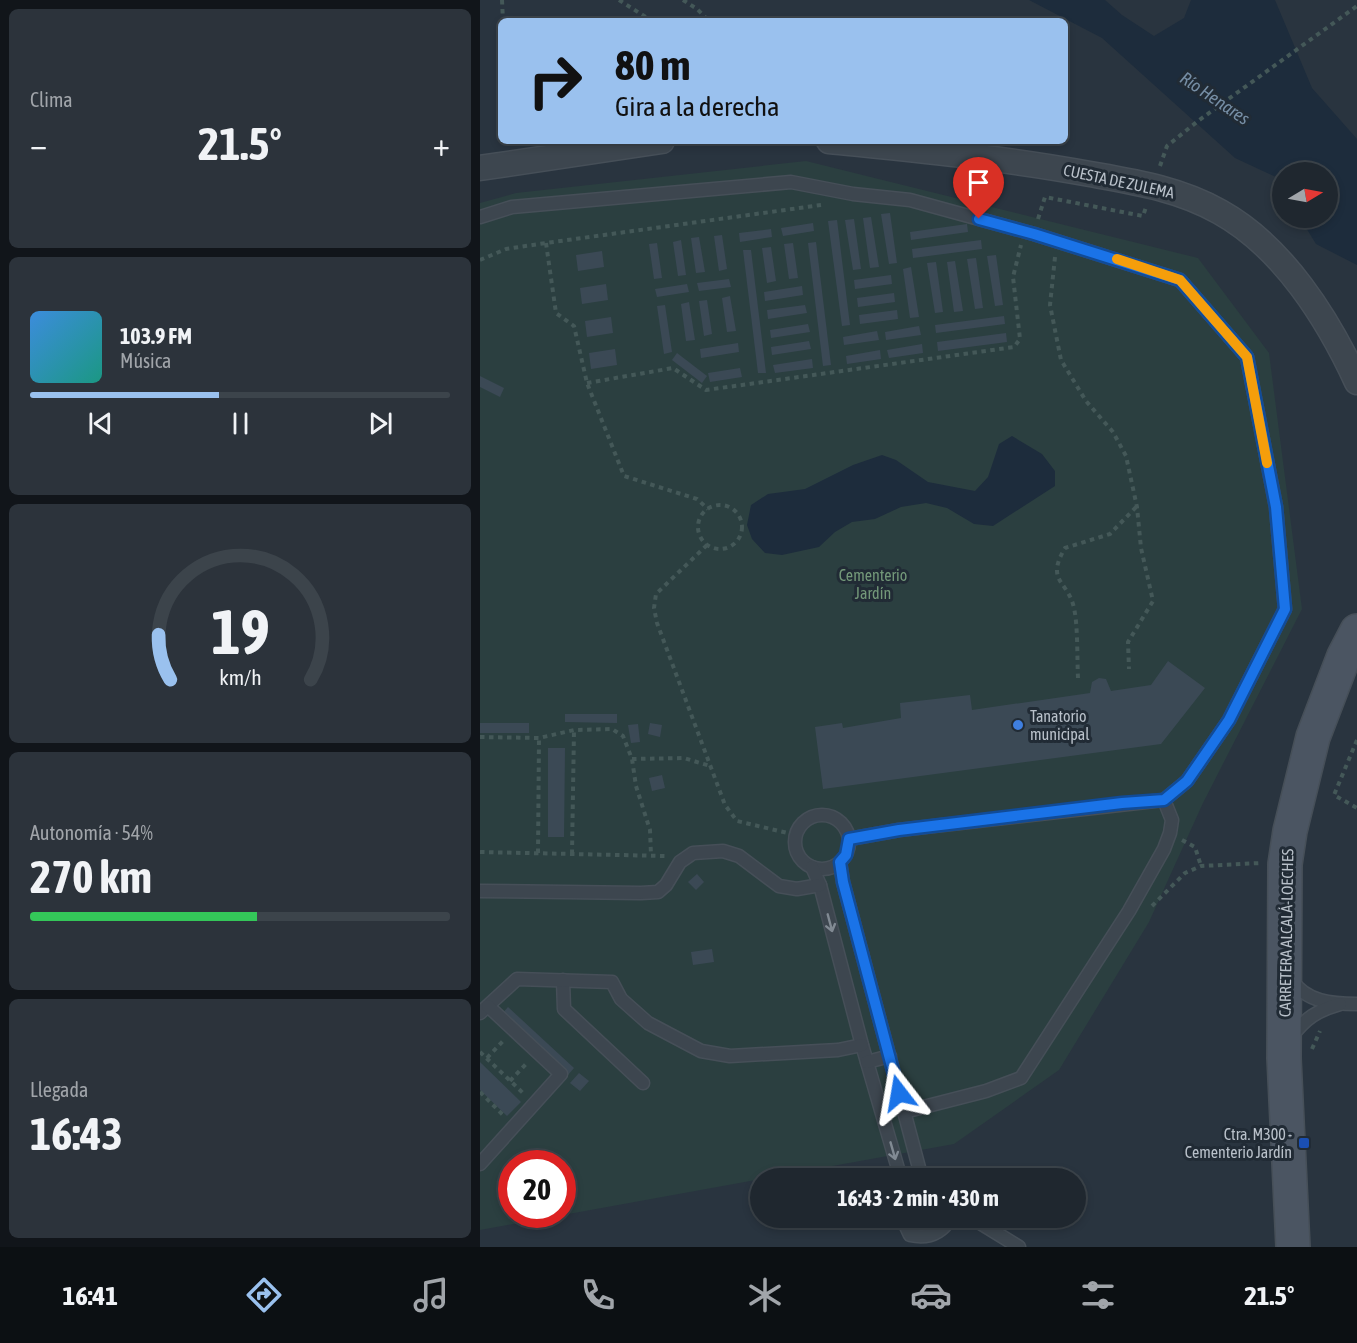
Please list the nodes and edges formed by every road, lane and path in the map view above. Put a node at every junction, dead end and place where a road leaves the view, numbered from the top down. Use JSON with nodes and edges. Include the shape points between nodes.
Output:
{"nodes":[{"id":1,"x":502,"y":0,"type":"edge"},
{"id":2,"x":618,"y":0,"type":"edge"},
{"id":3,"x":683,"y":0,"type":"edge"},
{"id":4,"x":1357,"y":6,"type":"edge"},
{"id":5,"x":503,"y":18,"type":"edge"},
{"id":6,"x":647,"y":18,"type":"edge"},
{"id":7,"x":706,"y":18,"type":"dead end"},
{"id":8,"x":642,"y":144,"type":"edge"},
{"id":9,"x":857,"y":144,"type":"edge"},
{"id":10,"x":1167,"y":146,"type":"dead end"},
{"id":11,"x":480,"y":168,"type":"edge"},
{"id":12,"x":853,"y":194,"type":"junction"},
{"id":13,"x":1143,"y":216,"type":"dead end"},
{"id":14,"x":480,"y":217,"type":"edge"},
{"id":15,"x":1030,"y":233,"type":"junction"},
{"id":16,"x":1057,"y":242,"type":"junction"},
{"id":17,"x":546,"y":243,"type":"junction"},
{"id":18,"x":480,"y":260,"type":"edge"},
{"id":19,"x":1357,"y":382,"type":"edge"},
{"id":20,"x":587,"y":383,"type":"junction"},
{"id":21,"x":1137,"y":507,"type":"junction"},
{"id":22,"x":708,"y":509,"type":"junction"},
{"id":23,"x":707,"y":545,"type":"junction"},
{"id":24,"x":1357,"y":631,"type":"edge"},
{"id":25,"x":1129,"y":669,"type":"dead end"},
{"id":26,"x":1078,"y":678,"type":"dead end"},
{"id":27,"x":574,"y":730,"type":"junction"},
{"id":28,"x":480,"y":737,"type":"edge"},
{"id":29,"x":539,"y":738,"type":"junction"},
{"id":30,"x":1357,"y":740,"type":"edge"},
{"id":31,"x":632,"y":759,"type":"junction"},
{"id":32,"x":710,"y":766,"type":"junction"},
{"id":33,"x":1164,"y":800,"type":"junction"},
{"id":34,"x":1357,"y":808,"type":"edge"},
{"id":35,"x":1170,"y":833,"type":"junction"},
{"id":36,"x":796,"y":835,"type":"junction"},
{"id":37,"x":849,"y":839,"type":"junction"},
{"id":38,"x":480,"y":852,"type":"edge"},
{"id":39,"x":538,"y":853,"type":"junction"},
{"id":40,"x":572,"y":854,"type":"junction"},
{"id":41,"x":651,"y":855,"type":"junction"},
{"id":42,"x":680,"y":862,"type":"junction"},
{"id":43,"x":840,"y":862,"type":"junction"},
{"id":44,"x":1285,"y":864,"type":"junction"},
{"id":45,"x":1201,"y":866,"type":"junction"},
{"id":46,"x":812,"y":867,"type":"junction"},
{"id":47,"x":820,"y":885,"type":"junction"},
{"id":48,"x":480,"y":891,"type":"edge"},
{"id":49,"x":1129,"y":911,"type":"junction"},
{"id":50,"x":1283,"y":966,"type":"junction"},
{"id":51,"x":563,"y":980,"type":"junction"},
{"id":52,"x":1341,"y":1004,"type":"junction"},
{"id":53,"x":1357,"y":1004,"type":"edge"},
{"id":54,"x":1327,"y":1008,"type":"junction"},
{"id":55,"x":484,"y":1009,"type":"edge"},
{"id":56,"x":513,"y":1029,"type":"junction"},
{"id":57,"x":862,"y":1045,"type":"junction"},
{"id":58,"x":480,"y":1052,"type":"edge"},
{"id":59,"x":537,"y":1052,"type":"junction"},
{"id":60,"x":1297,"y":1055,"type":"junction"},
{"id":61,"x":890,"y":1056,"type":"junction"},
{"id":62,"x":487,"y":1058,"type":"junction"},
{"id":63,"x":867,"y":1062,"type":"junction"},
{"id":64,"x":510,"y":1081,"type":"junction"},
{"id":65,"x":643,"y":1083,"type":"dead end"},
{"id":66,"x":480,"y":1092,"type":"edge"},
{"id":67,"x":534,"y":1104,"type":"junction"},
{"id":68,"x":904,"y":1112,"type":"junction"},
{"id":69,"x":514,"y":1126,"type":"junction"},
{"id":70,"x":480,"y":1164,"type":"edge"},
{"id":71,"x":898,"y":1168,"type":"edge"},
{"id":72,"x":919,"y":1168,"type":"edge"},
{"id":73,"x":907,"y":1228,"type":"edge"},
{"id":74,"x":943,"y":1228,"type":"edge"},
{"id":75,"x":988,"y":1228,"type":"edge"},
{"id":76,"x":1019,"y":1247,"type":"edge"},
{"id":77,"x":1293,"y":1247,"type":"edge"}],
"edges":[{"from":1,"to":5,"type":"path"},
{"from":2,"to":6,"type":"path"},
{"from":3,"to":7,"type":"path"},
{"from":4,"to":10,"type":"path"},
{"from":8,"to":11,"type":"street"},
{"from":9,"to":19,"type":"street","name":"CUESTA DE ZULEMA","via":[[1025,162],[1154,186],[1221,212],[1280,261],[1307,294]]},
{"from":12,"to":14,"type":"lane","via":[[791,182],[512,207]]},
{"from":12,"to":15,"type":"lane","via":[[910,200]]},
{"from":12,"to":17,"type":"path","via":[[836,203],[806,208]]},
{"from":13,"to":15,"type":"path","via":[[1045,197]]},
{"from":15,"to":16,"type":"lane"},
{"from":15,"to":20,"type":"path","via":[[1013,277],[1020,339],[1014,348],[706,390],[673,368]]},
{"from":16,"to":21,"type":"path","via":[[1050,305],[1061,360],[1126,456]]},
{"from":16,"to":33,"type":"lane","via":[[1180,280],[1247,357],[1276,507],[1285,609],[1229,720],[1187,781]]},
{"from":17,"to":18,"type":"path","via":[[506,249]]},
{"from":17,"to":20,"type":"path","via":[[556,313],[574,326]]},
{"from":20,"to":22,"type":"path","via":[[624,476],[697,499]]},
{"from":21,"to":25,"type":"path","via":[[1153,601],[1128,642]]},
{"from":21,"to":26,"type":"path","via":[[1110,534],[1065,548],[1056,563],[1059,580],[1074,606]]},
{"from":22,"to":23,"type":"path","via":[[699,527]]},
{"from":22,"to":23,"type":"path","via":[[729,507],[735,511],[742,531],[734,544],[721,549]]},
{"from":23,"to":32,"type":"path","via":[[663,585],[656,594],[654,608]]},
{"from":24,"to":44,"type":"main road","name":"CARRETERA ALCALÁ-LOECHES","via":[[1312,736]]},
{"from":27,"to":29,"type":"path"},
{"from":27,"to":31,"type":"path","via":[[612,729],[623,736]]},
{"from":27,"to":40,"type":"path"},
{"from":28,"to":29,"type":"path"},
{"from":29,"to":39,"type":"path"},
{"from":30,"to":34,"type":"path","via":[[1334,795]]},
{"from":31,"to":32,"type":"path","via":[[684,758]]},
{"from":31,"to":41,"type":"path","via":[[650,830]]},
{"from":32,"to":36,"type":"path","via":[[725,805],[737,821]]},
{"from":33,"to":35,"type":"lane","via":[[1172,820]]},
{"from":33,"to":37,"type":"lane"},
{"from":35,"to":45,"type":"path","via":[[1195,847]]},
{"from":35,"to":49,"type":"lane"},
{"from":36,"to":37,"type":"lane","via":[[801,825],[818,815],[838,821]]},
{"from":36,"to":46,"type":"lane","via":[[798,854]]},
{"from":37,"to":43,"type":"lane","via":[[846,855]]},
{"from":38,"to":39,"type":"path"},
{"from":39,"to":40,"type":"path"},
{"from":40,"to":41,"type":"path"},
{"from":41,"to":42,"type":"path","via":[[672,856]]},
{"from":42,"to":47,"type":"lane","via":[[693,853],[723,851],[739,856],[779,886],[797,889]]},
{"from":42,"to":48,"type":"lane","via":[[658,892]]},
{"from":43,"to":46,"type":"lane","via":[[827,869]]},
{"from":43,"to":61,"type":"lane"},
{"from":44,"to":45,"type":"path"},
{"from":44,"to":50,"type":"main road","name":"CARRETERA ALCALÁ-LOECHES"},
{"from":45,"to":49,"type":"path","via":[[1185,873],[1141,919]]},
{"from":46,"to":47,"type":"lane"},
{"from":47,"to":57,"type":"lane","one_way":true},
{"from":49,"to":68,"type":"lane","via":[[1021,1078]]},
{"from":50,"to":52,"type":"lane","via":[[1307,996]]},
{"from":50,"to":60,"type":"main road","name":"CARRETERA ALCALÁ-LOECHES"},
{"from":51,"to":55,"type":"lane","via":[[517,980]]},
{"from":51,"to":57,"type":"lane","via":[[612,982],[621,999],[648,1023],[701,1051],[730,1056]]},
{"from":51,"to":65,"type":"lane","via":[[564,1009]]},
{"from":52,"to":53,"type":"lane"},
{"from":52,"to":54,"type":"lane"},
{"from":54,"to":60,"type":"path"},
{"from":54,"to":60,"type":"lane","via":[[1304,1020],[1291,1038]]},
{"from":55,"to":56,"type":"lane"},
{"from":56,"to":59,"type":"lane"},
{"from":56,"to":62,"type":"path"},
{"from":57,"to":63,"type":"lane"},
{"from":58,"to":62,"type":"path"},
{"from":59,"to":64,"type":"path"},
{"from":59,"to":67,"type":"lane","via":[[561,1074]]},
{"from":60,"to":77,"type":"main road","name":"CARRETERA ALCALÁ-LOECHES"},
{"from":61,"to":63,"type":"lane"},
{"from":61,"to":68,"type":"lane"},
{"from":62,"to":64,"type":"path"},
{"from":63,"to":71,"type":"lane","one_way":true},
{"from":64,"to":67,"type":"path"},
{"from":66,"to":69,"type":"path"},
{"from":67,"to":69,"type":"lane"},
{"from":68,"to":72,"type":"lane"},
{"from":69,"to":70,"type":"lane"},
{"from":73,"to":74,"type":"lane","via":[[910,1235],[924,1238]]},
{"from":75,"to":76,"type":"lane"}]}
